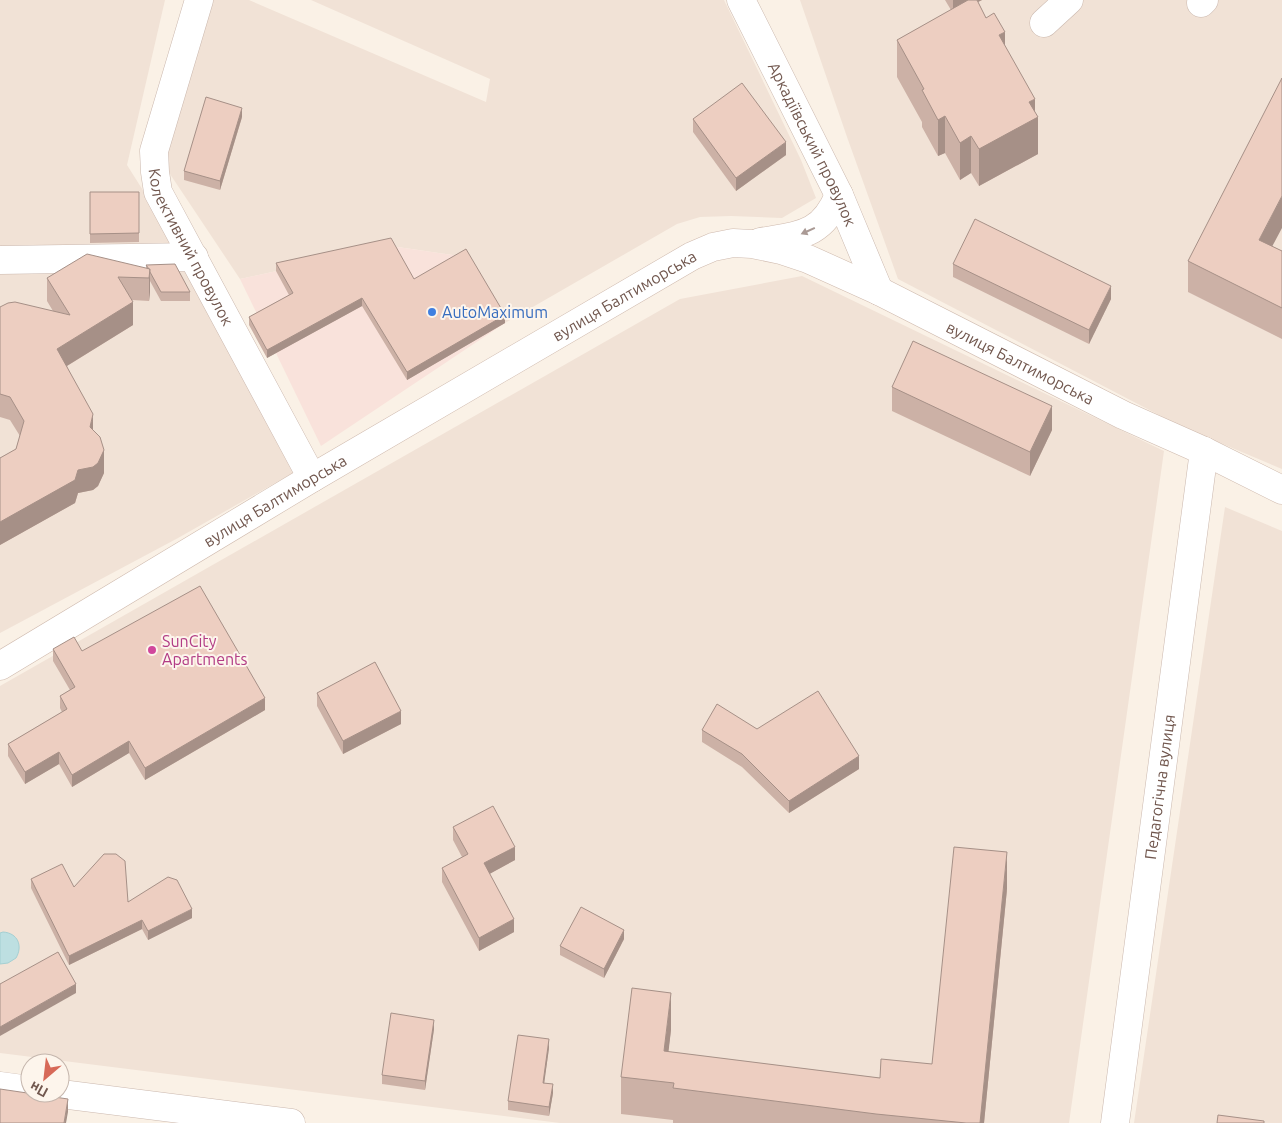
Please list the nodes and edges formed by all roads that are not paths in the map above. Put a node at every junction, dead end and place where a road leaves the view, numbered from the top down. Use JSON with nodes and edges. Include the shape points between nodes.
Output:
{"nodes":[{"id":1,"x":199,"y":0,"type":"edge"},
{"id":2,"x":740,"y":0,"type":"edge"},
{"id":3,"x":1070,"y":0,"type":"edge"},
{"id":4,"x":1044,"y":23,"type":"dead end"},
{"id":5,"x":839,"y":195,"type":"junction"},
{"id":6,"x":752,"y":244,"type":"junction"},
{"id":7,"x":194,"y":257,"type":"junction"},
{"id":8,"x":0,"y":260,"type":"edge"},
{"id":9,"x":879,"y":291,"type":"junction"},
{"id":10,"x":1204,"y":451,"type":"junction"},
{"id":11,"x":312,"y":478,"type":"junction"},
{"id":12,"x":1282,"y":490,"type":"edge"},
{"id":13,"x":0,"y":666,"type":"edge"},
{"id":14,"x":0,"y":1086,"type":"edge"},
{"id":15,"x":20,"y":1089,"type":"edge"},
{"id":16,"x":70,"y":1098,"type":"edge"},
{"id":17,"x":121,"y":1112,"type":"edge"},
{"id":18,"x":291,"y":1123,"type":"edge"},
{"id":19,"x":1115,"y":1123,"type":"edge"}],
"edges":[{"from":1,"to":7,"type":"street","name":"Колективний провулок","via":[[154,151],[158,192]]},
{"from":2,"to":5,"type":"street","name":"Аркадіївський провулок"},
{"from":3,"to":4,"type":"street"},
{"from":5,"to":6,"type":"street","one_way":true,"via":[[823,223],[811,231]]},
{"from":5,"to":9,"type":"street","name":"Аркадіївський провулок"},
{"from":6,"to":9,"type":"street","name":"вулиця Балтиморська","via":[[808,259]]},
{"from":6,"to":11,"type":"street","name":"вулиця Балтиморська","via":[[733,243],[692,256]]},
{"from":7,"to":8,"type":"street"},
{"from":7,"to":11,"type":"street","name":"Колективний провулок"},
{"from":9,"to":10,"type":"street","name":"вулиця Балтиморська","via":[[1123,415]]},
{"from":10,"to":12,"type":"street","name":"вулиця Балтиморська"},
{"from":10,"to":19,"type":"street","name":"Педагогічна вулиця"},
{"from":11,"to":13,"type":"street","name":"вулиця Балтиморська"},
{"from":14,"to":15,"type":"street"},
{"from":16,"to":17,"type":"street"},
{"from":17,"to":18,"type":"street"}]}
